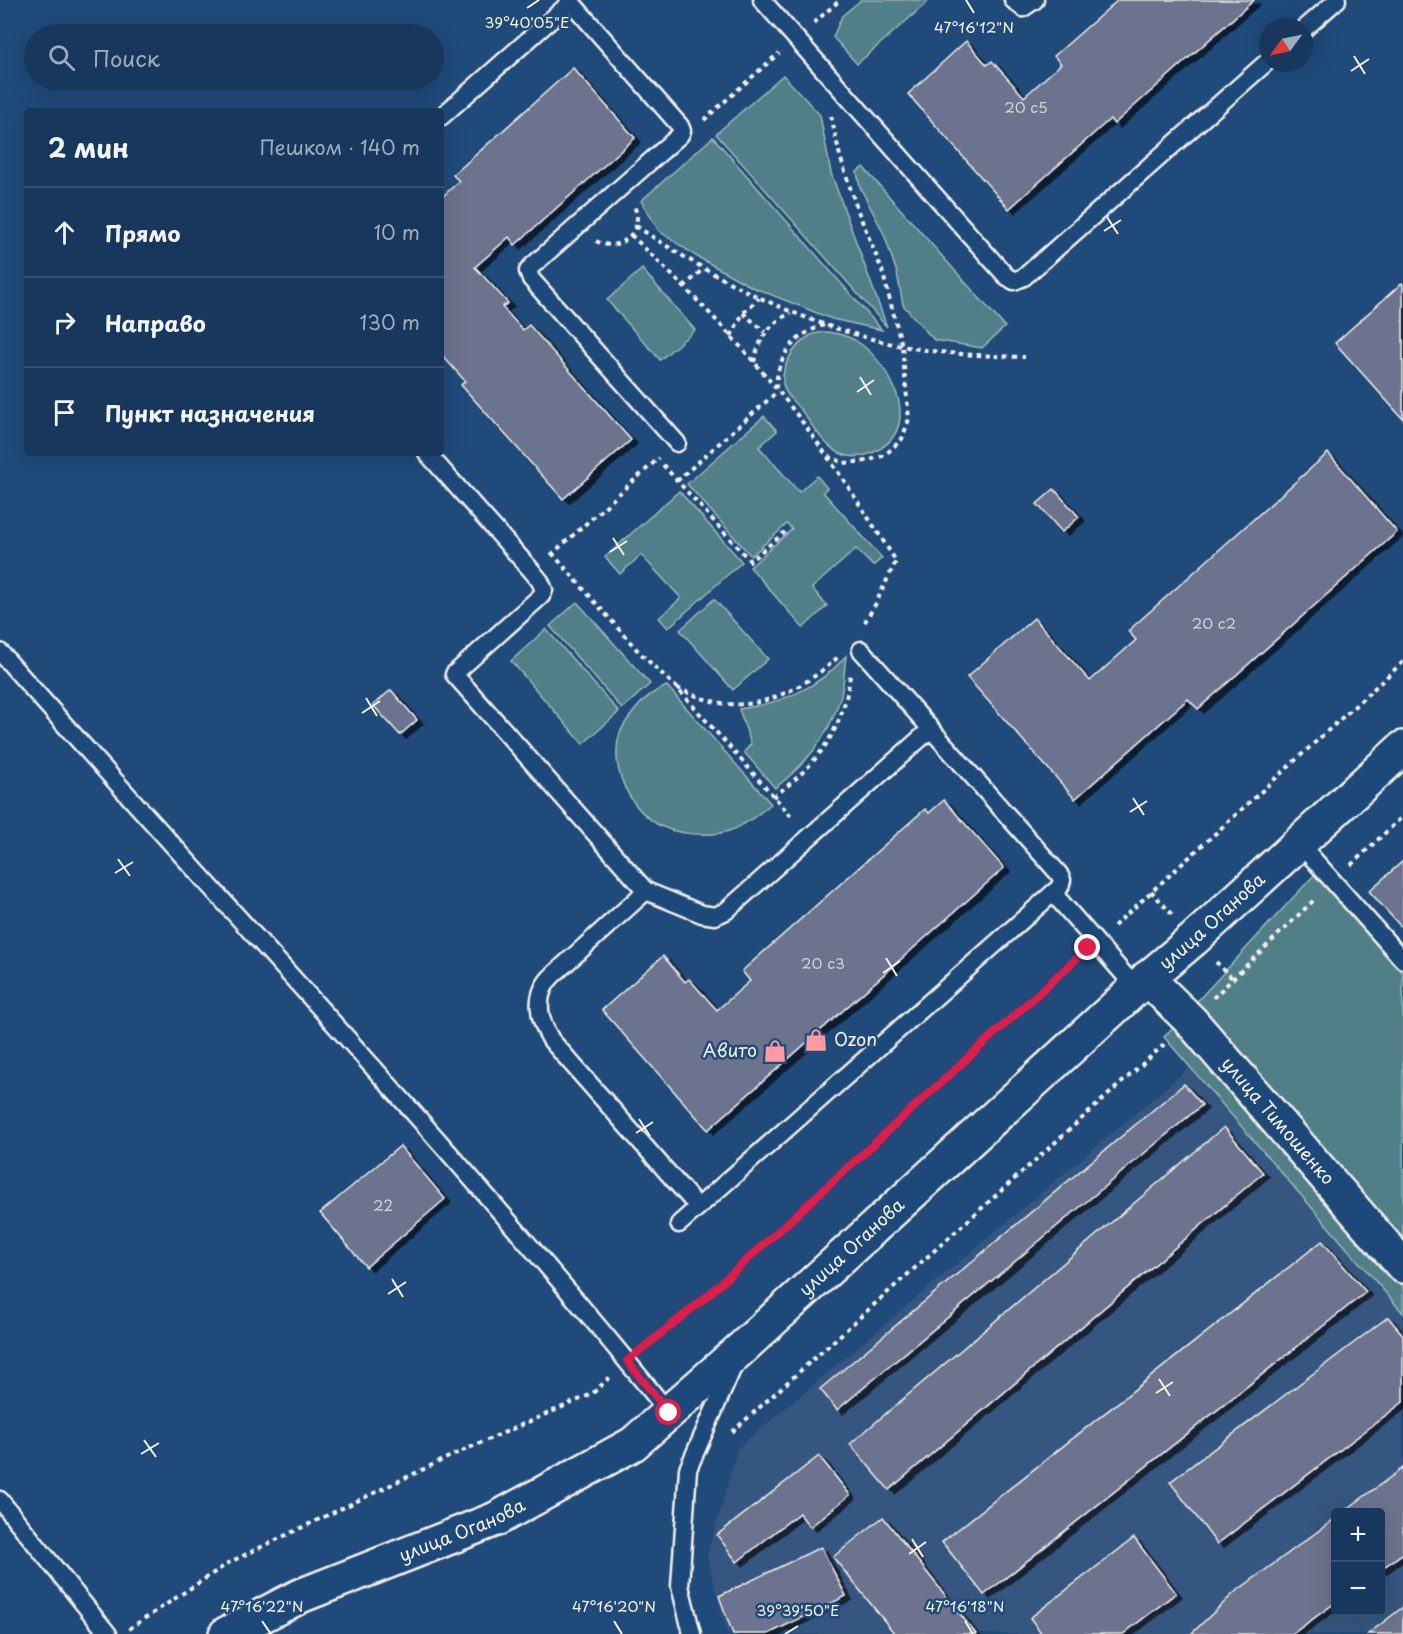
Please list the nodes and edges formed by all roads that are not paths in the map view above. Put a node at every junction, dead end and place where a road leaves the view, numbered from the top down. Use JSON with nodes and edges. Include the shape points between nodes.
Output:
{"nodes":[{"id":1,"x":762,"y":0,"type":"edge"},
{"id":2,"x":1013,"y":0,"type":"edge"},
{"id":3,"x":1035,"y":0,"type":"edge"},
{"id":4,"x":1336,"y":0,"type":"edge"},
{"id":5,"x":570,"y":1,"type":"edge"},
{"id":6,"x":1313,"y":21,"type":"edge"},
{"id":7,"x":1259,"y":69,"type":"edge"},
{"id":8,"x":444,"y":114,"type":"edge"},
{"id":9,"x":676,"y":443,"type":"road end"},
{"id":10,"x":431,"y":456,"type":"edge"},
{"id":11,"x":861,"y":650,"type":"dead end"},
{"id":12,"x":3,"y":660,"type":"edge"},
{"id":13,"x":931,"y":729,"type":"junction"},
{"id":14,"x":1403,"y":748,"type":"edge"},
{"id":15,"x":1299,"y":843,"type":"junction"},
{"id":16,"x":646,"y":891,"type":"junction"},
{"id":17,"x":1053,"y":893,"type":"junction"},
{"id":18,"x":1403,"y":960,"type":"edge"},
{"id":19,"x":1142,"y":983,"type":"junction"},
{"id":20,"x":698,"y":1207,"type":"junction"},
{"id":21,"x":679,"y":1224,"type":"dead end"},
{"id":22,"x":1403,"y":1266,"type":"edge"},
{"id":23,"x":742,"y":1348,"type":"junction"},
{"id":24,"x":669,"y":1413,"type":"junction"},
{"id":25,"x":0,"y":1500,"type":"edge"},
{"id":26,"x":108,"y":1634,"type":"edge"},
{"id":27,"x":226,"y":1634,"type":"edge"},
{"id":28,"x":692,"y":1634,"type":"edge"}],
"edges":[{"from":1,"to":7,"type":"lane","via":[[1014,281],[1024,277]]},
{"from":2,"to":3,"type":"lane","via":[[1023,8]]},
{"from":4,"to":6,"type":"lane"},
{"from":5,"to":8,"type":"lane"},
{"from":5,"to":9,"type":"lane","via":[[682,131],[528,271]]},
{"from":10,"to":16,"type":"lane","via":[[532,571],[544,590],[454,674]]},
{"from":11,"to":13,"type":"lane"},
{"from":12,"to":24,"type":"lane","via":[[457,1163]]},
{"from":13,"to":16,"type":"lane","via":[[726,910],[715,916],[702,915]]},
{"from":13,"to":17,"type":"lane","via":[[1059,874],[1060,887]]},
{"from":14,"to":15,"type":"main road","name":"улица Оганова"},
{"from":15,"to":18,"type":"lane"},
{"from":15,"to":19,"type":"main road","name":"улица Оганова"},
{"from":16,"to":20,"type":"lane","via":[[545,982],[540,1015],[551,1040]]},
{"from":17,"to":19,"type":"lane","via":[[1096,942]]},
{"from":17,"to":20,"type":"lane"},
{"from":19,"to":22,"type":"main road","name":"улица Тимошенко","via":[[1191,1021]]},
{"from":19,"to":23,"type":"main road","name":"улица Оганова"},
{"from":20,"to":21,"type":"lane"},
{"from":23,"to":24,"type":"main road","name":"улица Оганова"},
{"from":23,"to":28,"type":"lane","via":[[688,1469],[680,1586]]},
{"from":24,"to":27,"type":"main road","name":"улица Оганова","via":[[633,1444],[496,1519],[300,1596]]},
{"from":25,"to":26,"type":"lane"}]}
